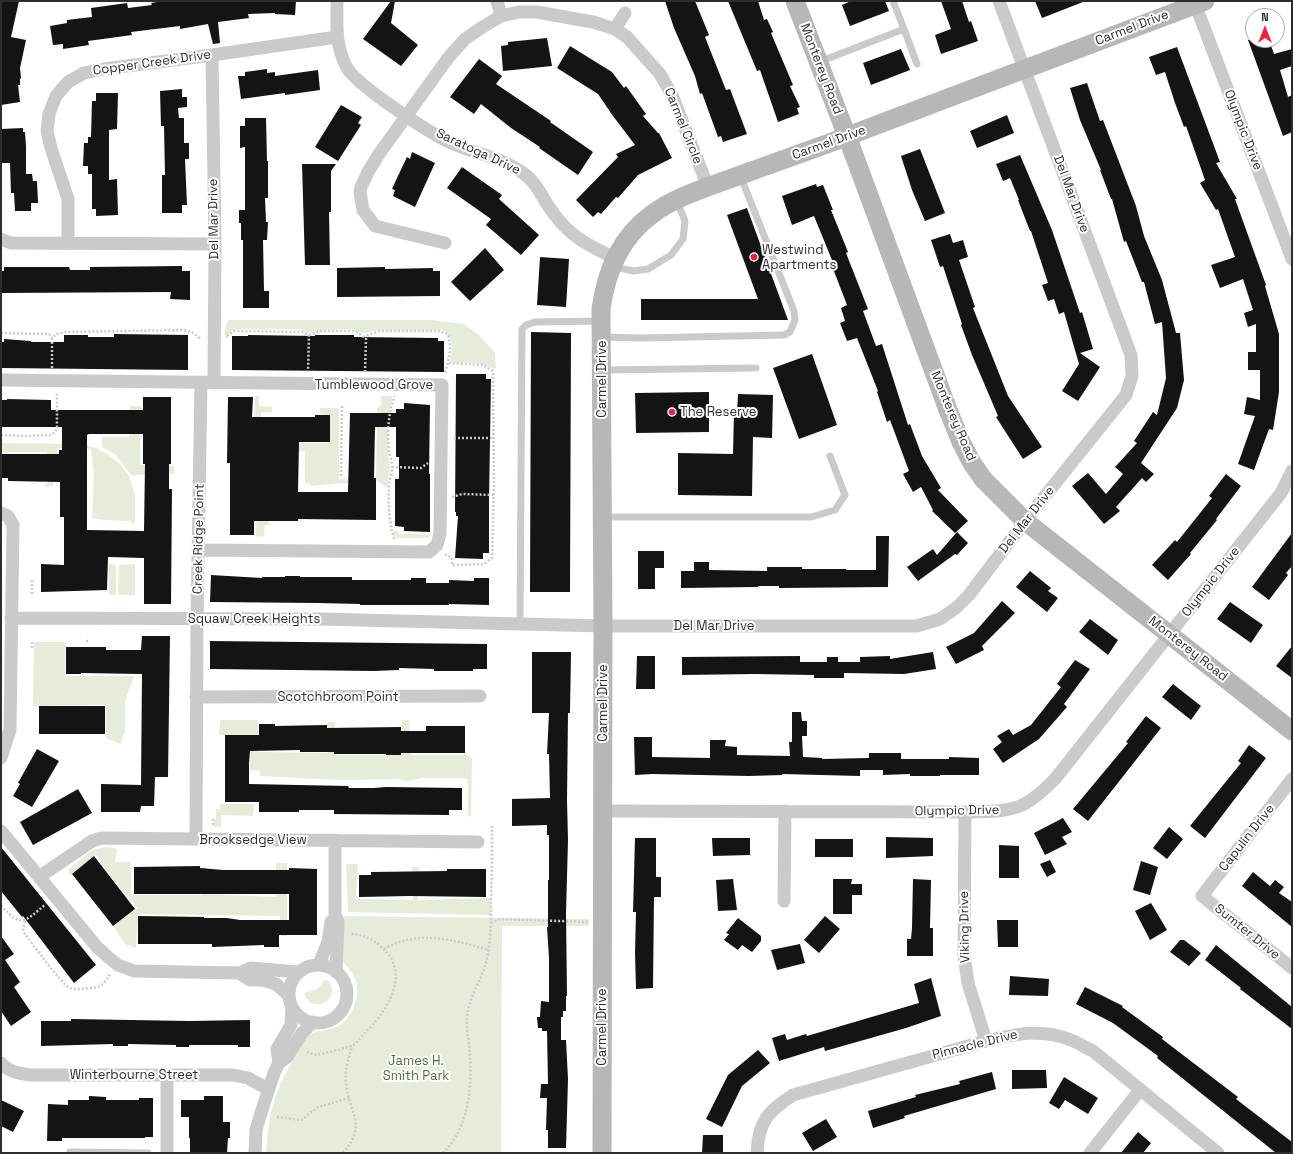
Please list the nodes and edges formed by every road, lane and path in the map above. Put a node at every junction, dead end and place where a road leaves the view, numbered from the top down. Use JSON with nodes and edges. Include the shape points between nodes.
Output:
{"nodes":[{"id":1,"x":337,"y":1,"type":"edge"},
{"id":2,"x":497,"y":1,"type":"edge"},
{"id":3,"x":795,"y":1,"type":"edge"},
{"id":4,"x":893,"y":1,"type":"edge"},
{"id":5,"x":999,"y":1,"type":"edge"},
{"id":6,"x":1198,"y":2,"type":"edge"},
{"id":7,"x":625,"y":13,"type":"dead end"},
{"id":8,"x":501,"y":16,"type":"junction"},
{"id":9,"x":615,"y":29,"type":"junction"},
{"id":10,"x":904,"y":29,"type":"junction"},
{"id":11,"x":337,"y":37,"type":"junction"},
{"id":12,"x":212,"y":55,"type":"junction"},
{"id":13,"x":818,"y":62,"type":"junction"},
{"id":14,"x":917,"y":64,"type":"dead end"},
{"id":15,"x":1024,"y":69,"type":"junction"},
{"id":16,"x":406,"y":116,"type":"junction"},
{"id":17,"x":846,"y":136,"type":"junction"},
{"id":18,"x":740,"y":175,"type":"junction"},
{"id":19,"x":708,"y":187,"type":"junction"},
{"id":20,"x":677,"y":199,"type":"junction"},
{"id":21,"x":1,"y":239,"type":"edge"},
{"id":22,"x":445,"y":243,"type":"dead end"},
{"id":23,"x":68,"y":244,"type":"junction"},
{"id":24,"x":215,"y":244,"type":"junction"},
{"id":25,"x":1292,"y":259,"type":"edge"},
{"id":26,"x":613,"y":262,"type":"junction"},
{"id":27,"x":601,"y":329,"type":"junction"},
{"id":28,"x":1,"y":333,"type":"edge"},
{"id":29,"x":309,"y":336,"type":"junction"},
{"id":30,"x":52,"y":338,"type":"junction"},
{"id":31,"x":366,"y":339,"type":"junction"},
{"id":32,"x":221,"y":341,"type":"junction"},
{"id":33,"x":448,"y":363,"type":"junction"},
{"id":34,"x":756,"y":368,"type":"dead end"},
{"id":35,"x":602,"y":370,"type":"junction"},
{"id":36,"x":1,"y":380,"type":"edge"},
{"id":37,"x":53,"y":380,"type":"junction"},
{"id":38,"x":208,"y":383,"type":"junction"},
{"id":39,"x":308,"y":384,"type":"junction"},
{"id":40,"x":365,"y":385,"type":"junction"},
{"id":41,"x":442,"y":385,"type":"junction"},
{"id":42,"x":396,"y":394,"type":"dead end"},
{"id":43,"x":342,"y":406,"type":"dead end"},
{"id":44,"x":1,"y":435,"type":"edge"},
{"id":45,"x":441,"y":437,"type":"junction"},
{"id":46,"x":493,"y":438,"type":"junction"},
{"id":47,"x":830,"y":456,"type":"dead end"},
{"id":48,"x":441,"y":461,"type":"junction"},
{"id":49,"x":392,"y":467,"type":"junction"},
{"id":50,"x":1292,"y":471,"type":"edge"},
{"id":51,"x":341,"y":476,"type":"dead end"},
{"id":52,"x":494,"y":495,"type":"junction"},
{"id":53,"x":441,"y":498,"type":"junction"},
{"id":54,"x":1,"y":513,"type":"edge"},
{"id":55,"x":602,"y":517,"type":"junction"},
{"id":56,"x":1025,"y":521,"type":"junction"},
{"id":57,"x":394,"y":540,"type":"dead end"},
{"id":58,"x":435,"y":547,"type":"junction"},
{"id":59,"x":199,"y":550,"type":"junction"},
{"id":60,"x":32,"y":580,"type":"dead end"},
{"id":61,"x":32,"y":596,"type":"dead end"},
{"id":62,"x":12,"y":618,"type":"junction"},
{"id":63,"x":197,"y":618,"type":"junction"},
{"id":64,"x":496,"y":623,"type":"joint"},
{"id":65,"x":520,"y":623,"type":"junction"},
{"id":66,"x":603,"y":626,"type":"junction"},
{"id":67,"x":1170,"y":635,"type":"junction"},
{"id":68,"x":32,"y":640,"type":"dead end"},
{"id":69,"x":86,"y":641,"type":"dead end"},
{"id":70,"x":90,"y":641,"type":"dead end"},
{"id":71,"x":32,"y":648,"type":"dead end"},
{"id":72,"x":480,"y":696,"type":"dead end"},
{"id":73,"x":196,"y":697,"type":"junction"},
{"id":74,"x":1292,"y":730,"type":"edge"},
{"id":75,"x":1,"y":758,"type":"edge"},
{"id":76,"x":1292,"y":779,"type":"edge"},
{"id":77,"x":603,"y":811,"type":"junction"},
{"id":78,"x":785,"y":811,"type":"junction"},
{"id":79,"x":965,"y":812,"type":"junction"},
{"id":80,"x":213,"y":819,"type":"dead end"},
{"id":81,"x":492,"y":825,"type":"dead end"},
{"id":82,"x":213,"y":829,"type":"dead end"},
{"id":83,"x":1,"y":830,"type":"edge"},
{"id":84,"x":196,"y":839,"type":"junction"},
{"id":85,"x":335,"y":840,"type":"junction"},
{"id":86,"x":478,"y":842,"type":"dead end"},
{"id":87,"x":39,"y":876,"type":"junction"},
{"id":88,"x":1202,"y":896,"type":"joint"},
{"id":89,"x":55,"y":897,"type":"junction"},
{"id":90,"x":784,"y":901,"type":"dead end"},
{"id":91,"x":1,"y":905,"type":"edge"},
{"id":92,"x":335,"y":914,"type":"junction"},
{"id":93,"x":25,"y":921,"type":"junction"},
{"id":94,"x":602,"y":922,"type":"junction"},
{"id":95,"x":491,"y":923,"type":"junction"},
{"id":96,"x":345,"y":934,"type":"dead end"},
{"id":97,"x":384,"y":949,"type":"junction"},
{"id":98,"x":489,"y":950,"type":"junction"},
{"id":99,"x":116,"y":963,"type":"junction"},
{"id":100,"x":319,"y":964,"type":"junction"},
{"id":101,"x":1292,"y":968,"type":"edge"},
{"id":102,"x":297,"y":972,"type":"junction"},
{"id":103,"x":336,"y":972,"type":"junction"},
{"id":104,"x":239,"y":973,"type":"junction"},
{"id":105,"x":290,"y":1002,"type":"junction"},
{"id":106,"x":313,"y":1022,"type":"junction"},
{"id":107,"x":986,"y":1041,"type":"junction"},
{"id":108,"x":352,"y":1046,"type":"junction"},
{"id":109,"x":307,"y":1052,"type":"dead end"},
{"id":110,"x":1,"y":1063,"type":"edge"},
{"id":111,"x":279,"y":1063,"type":"junction"},
{"id":112,"x":167,"y":1074,"type":"junction"},
{"id":113,"x":268,"y":1089,"type":"junction"},
{"id":114,"x":1140,"y":1090,"type":"junction"},
{"id":115,"x":349,"y":1098,"type":"junction"},
{"id":116,"x":277,"y":1117,"type":"dead end"},
{"id":117,"x":70,"y":1152,"type":"edge"},
{"id":118,"x":148,"y":1153,"type":"edge"},
{"id":119,"x":167,"y":1153,"type":"edge"},
{"id":120,"x":255,"y":1153,"type":"edge"},
{"id":121,"x":343,"y":1153,"type":"edge"},
{"id":122,"x":443,"y":1153,"type":"edge"},
{"id":123,"x":602,"y":1153,"type":"edge"},
{"id":124,"x":757,"y":1153,"type":"edge"},
{"id":125,"x":1090,"y":1153,"type":"edge"},
{"id":126,"x":1218,"y":1153,"type":"edge"}],
"edges":[{"from":1,"to":11,"type":"street","name":"Saratoga Drive"},
{"from":2,"to":8,"type":"street"},
{"from":3,"to":13,"type":"street","name":"Monterey Road"},
{"from":4,"to":10,"type":"lane"},
{"from":5,"to":15,"type":"street","name":"Del Mar Drive"},
{"from":6,"to":15,"type":"street","name":"Carmel Drive"},
{"from":6,"to":25,"type":"street","name":"Olympic Drive"},
{"from":7,"to":9,"type":"street"},
{"from":8,"to":9,"type":"street","name":"Carmel Circle","via":[[537,12]]},
{"from":8,"to":16,"type":"street","name":"Carmel Circle","via":[[465,39]]},
{"from":9,"to":19,"type":"street","name":"Carmel Circle","via":[[627,37],[660,74],[672,95]]},
{"from":10,"to":13,"type":"lane"},
{"from":10,"to":14,"type":"lane"},
{"from":11,"to":12,"type":"street","name":"Copper Creek Drive"},
{"from":11,"to":16,"type":"street","name":"Saratoga Drive","via":[[347,68],[360,83]]},
{"from":12,"to":23,"type":"street","name":"Copper Creek Drive","via":[[84,73],[68,82],[56,96],[49,114],[47,130],[68,199]]},
{"from":12,"to":24,"type":"street","name":"Del Mar Drive"},
{"from":13,"to":17,"type":"street","name":"Monterey Road"},
{"from":15,"to":17,"type":"street","name":"Carmel Drive"},
{"from":15,"to":56,"type":"street","name":"Del Mar Drive","via":[[1131,355],[1132,376],[1126,395]]},
{"from":16,"to":22,"type":"street","name":"Carmel Circle","via":[[361,186],[362,210],[375,226]]},
{"from":16,"to":26,"type":"street","name":"Saratoga Drive","via":[[450,142],[508,163],[525,174],[570,233]]},
{"from":17,"to":18,"type":"street","name":"Carmel Drive"},
{"from":17,"to":56,"type":"street","name":"Monterey Road","via":[[961,442],[983,479]]},
{"from":18,"to":19,"type":"street","name":"Carmel Drive"},
{"from":18,"to":27,"type":"lane","via":[[794,312],[795,320],[790,332],[784,336],[642,338]]},
{"from":19,"to":20,"type":"street","name":"Carmel Drive"},
{"from":20,"to":26,"type":"street","name":"Carmel Drive","via":[[650,215],[631,234]]},
{"from":20,"to":26,"type":"lane","via":[[684,221],[683,239],[671,255],[648,269],[634,271]]},
{"from":21,"to":23,"type":"street","via":[[11,243]]},
{"from":23,"to":24,"type":"street"},
{"from":24,"to":32,"type":"street","name":"Del Mar Drive"},
{"from":26,"to":27,"type":"street","name":"Carmel Drive","via":[[603,290]]},
{"from":27,"to":35,"type":"street","name":"Carmel Drive"},
{"from":27,"to":65,"type":"lane","via":[[535,322],[522,328]]},
{"from":28,"to":30,"type":"path","via":[[49,334]]},
{"from":29,"to":31,"type":"path","via":[[319,331],[356,331]]},
{"from":29,"to":32,"type":"path","via":[[295,331],[234,331]]},
{"from":29,"to":39,"type":"path"},
{"from":30,"to":32,"type":"path","via":[[64,332],[184,330],[202,339]]},
{"from":30,"to":37,"type":"path"},
{"from":31,"to":33,"type":"path","via":[[368,334],[379,331],[438,331],[448,334],[450,340]]},
{"from":31,"to":40,"type":"path"},
{"from":32,"to":38,"type":"street","name":"Del Mar Drive"},
{"from":33,"to":41,"type":"path"},
{"from":33,"to":46,"type":"path","via":[[483,365],[493,371]]},
{"from":34,"to":35,"type":"lane"},
{"from":35,"to":55,"type":"street","name":"Carmel Drive"},
{"from":36,"to":37,"type":"street","name":"Tumblewood Grove"},
{"from":37,"to":38,"type":"street","name":"Tumblewood Grove"},
{"from":37,"to":44,"type":"path","via":[[58,390],[56,431],[51,435]]},
{"from":38,"to":39,"type":"street","name":"Tumblewood Grove"},
{"from":38,"to":59,"type":"street","name":"Creek Ridge Point"},
{"from":39,"to":40,"type":"street","name":"Tumblewood Grove"},
{"from":40,"to":41,"type":"street","name":"Tumblewood Grove"},
{"from":41,"to":45,"type":"street","name":"Tumblewood Grove"},
{"from":42,"to":49,"type":"path","via":[[389,419]]},
{"from":43,"to":51,"type":"path"},
{"from":45,"to":46,"type":"path"},
{"from":45,"to":48,"type":"street","name":"Tumblewood Grove"},
{"from":46,"to":52,"type":"path"},
{"from":47,"to":55,"type":"lane","via":[[845,495],[835,510],[811,517]]},
{"from":48,"to":49,"type":"path","via":[[431,462],[421,468]]},
{"from":48,"to":53,"type":"street","name":"Tumblewood Grove"},
{"from":49,"to":57,"type":"path","via":[[389,509]]},
{"from":50,"to":67,"type":"street","name":"Olympic Drive","via":[[1281,493]]},
{"from":52,"to":53,"type":"path","via":[[462,494]]},
{"from":52,"to":58,"type":"path","via":[[492,558],[489,561],[484,564],[452,565],[452,558]]},
{"from":53,"to":58,"type":"street","name":"Tumblewood Grove","via":[[440,533]]},
{"from":54,"to":62,"type":"street","via":[[8,516],[13,525]]},
{"from":55,"to":66,"type":"street","name":"Carmel Drive"},
{"from":56,"to":66,"type":"street","name":"Del Mar Drive","via":[[969,595],[956,608],[940,619],[917,626]]},
{"from":56,"to":67,"type":"street","name":"Monterey Road"},
{"from":58,"to":59,"type":"street","via":[[429,552]]},
{"from":59,"to":63,"type":"street","name":"Creek Ridge Point"},
{"from":60,"to":61,"type":"path"},
{"from":62,"to":63,"type":"street","name":"Squaw Creek Heights"},
{"from":62,"to":75,"type":"street","via":[[10,730]]},
{"from":63,"to":64,"type":"street","name":"Squaw Creek Heights"},
{"from":63,"to":73,"type":"street","name":"Creek Ridge Point"},
{"from":64,"to":65,"type":"street","name":"Del Mar Drive"},
{"from":65,"to":66,"type":"street","name":"Del Mar Drive"},
{"from":66,"to":77,"type":"street","name":"Carmel Drive"},
{"from":67,"to":74,"type":"street","name":"Monterey Road"},
{"from":67,"to":79,"type":"street","name":"Olympic Drive","via":[[1055,780],[1041,793],[1025,804],[1004,810]]},
{"from":68,"to":71,"type":"path"},
{"from":69,"to":70,"type":"path"},
{"from":72,"to":73,"type":"street","name":"Scotchbroom Point"},
{"from":73,"to":84,"type":"street","name":"Creek Ridge Point"},
{"from":76,"to":88,"type":"street","name":"Capulin Drive"},
{"from":77,"to":78,"type":"street","name":"Olympic Drive"},
{"from":77,"to":94,"type":"street","name":"Carmel Drive"},
{"from":78,"to":79,"type":"street","name":"Olympic Drive"},
{"from":78,"to":90,"type":"street"},
{"from":79,"to":107,"type":"street","name":"Viking Drive","via":[[964,956],[968,983]]},
{"from":80,"to":82,"type":"path"},
{"from":81,"to":95,"type":"path"},
{"from":83,"to":87,"type":"street"},
{"from":84,"to":85,"type":"street","name":"Brooksedge View"},
{"from":84,"to":87,"type":"street","name":"Brooksedge View","via":[[107,838],[92,841]]},
{"from":85,"to":86,"type":"street","name":"Brooksedge View"},
{"from":85,"to":92,"type":"street"},
{"from":87,"to":89,"type":"street"},
{"from":88,"to":101,"type":"street","name":"Sumter Drive"},
{"from":89,"to":93,"type":"path"},
{"from":89,"to":99,"type":"street","via":[[97,947]]},
{"from":91,"to":93,"type":"path","via":[[15,920]]},
{"from":92,"to":100,"type":"street"},
{"from":92,"to":103,"type":"street","via":[[338,922]]},
{"from":93,"to":99,"type":"path","via":[[25,934],[69,988],[101,986]]},
{"from":94,"to":95,"type":"path","via":[[500,919]]},
{"from":94,"to":123,"type":"street","name":"Carmel Drive"},
{"from":95,"to":98,"type":"path"},
{"from":96,"to":97,"type":"path","via":[[366,936]]},
{"from":97,"to":98,"type":"path","via":[[401,941],[426,937],[455,940]]},
{"from":97,"to":108,"type":"path","via":[[394,968],[390,1001],[375,1023]]},
{"from":98,"to":122,"type":"path","via":[[467,1018],[470,1058],[467,1109],[459,1132]]},
{"from":99,"to":104,"type":"street","via":[[134,971]]},
{"from":100,"to":102,"type":"street"},
{"from":100,"to":103,"type":"street"},
{"from":102,"to":104,"type":"street","via":[[251,968]]},
{"from":102,"to":105,"type":"street","via":[[290,983]]},
{"from":103,"to":106,"type":"street","via":[[341,976],[346,989],[346,1000],[340,1012],[332,1019]]},
{"from":104,"to":105,"type":"street","via":[[250,980],[276,984]]},
{"from":105,"to":106,"type":"street","via":[[301,1017]]},
{"from":105,"to":111,"type":"street","via":[[290,1025],[277,1049]]},
{"from":106,"to":111,"type":"street","via":[[302,1033],[288,1057]]},
{"from":107,"to":114,"type":"street","name":"Pinnacle Drive","via":[[1013,1034],[1054,1034],[1093,1051]]},
{"from":107,"to":124,"type":"street","name":"Pinnacle Drive","via":[[794,1095],[777,1106],[764,1120],[757,1140]]},
{"from":108,"to":109,"type":"path","via":[[316,1055]]},
{"from":108,"to":115,"type":"path","via":[[345,1077]]},
{"from":110,"to":112,"type":"street","name":"Winterbourne Street","via":[[6,1068],[30,1075]]},
{"from":111,"to":113,"type":"street"},
{"from":112,"to":113,"type":"street","name":"Winterbourne Street","via":[[233,1075],[248,1078]]},
{"from":112,"to":119,"type":"street"},
{"from":113,"to":120,"type":"street","via":[[256,1130]]},
{"from":114,"to":125,"type":"street"},
{"from":114,"to":126,"type":"street","name":"Pinnacle Drive"},
{"from":115,"to":116,"type":"path","via":[[318,1107],[301,1120]]},
{"from":115,"to":121,"type":"path","via":[[356,1129]]},
{"from":117,"to":118,"type":"lane"}]}
